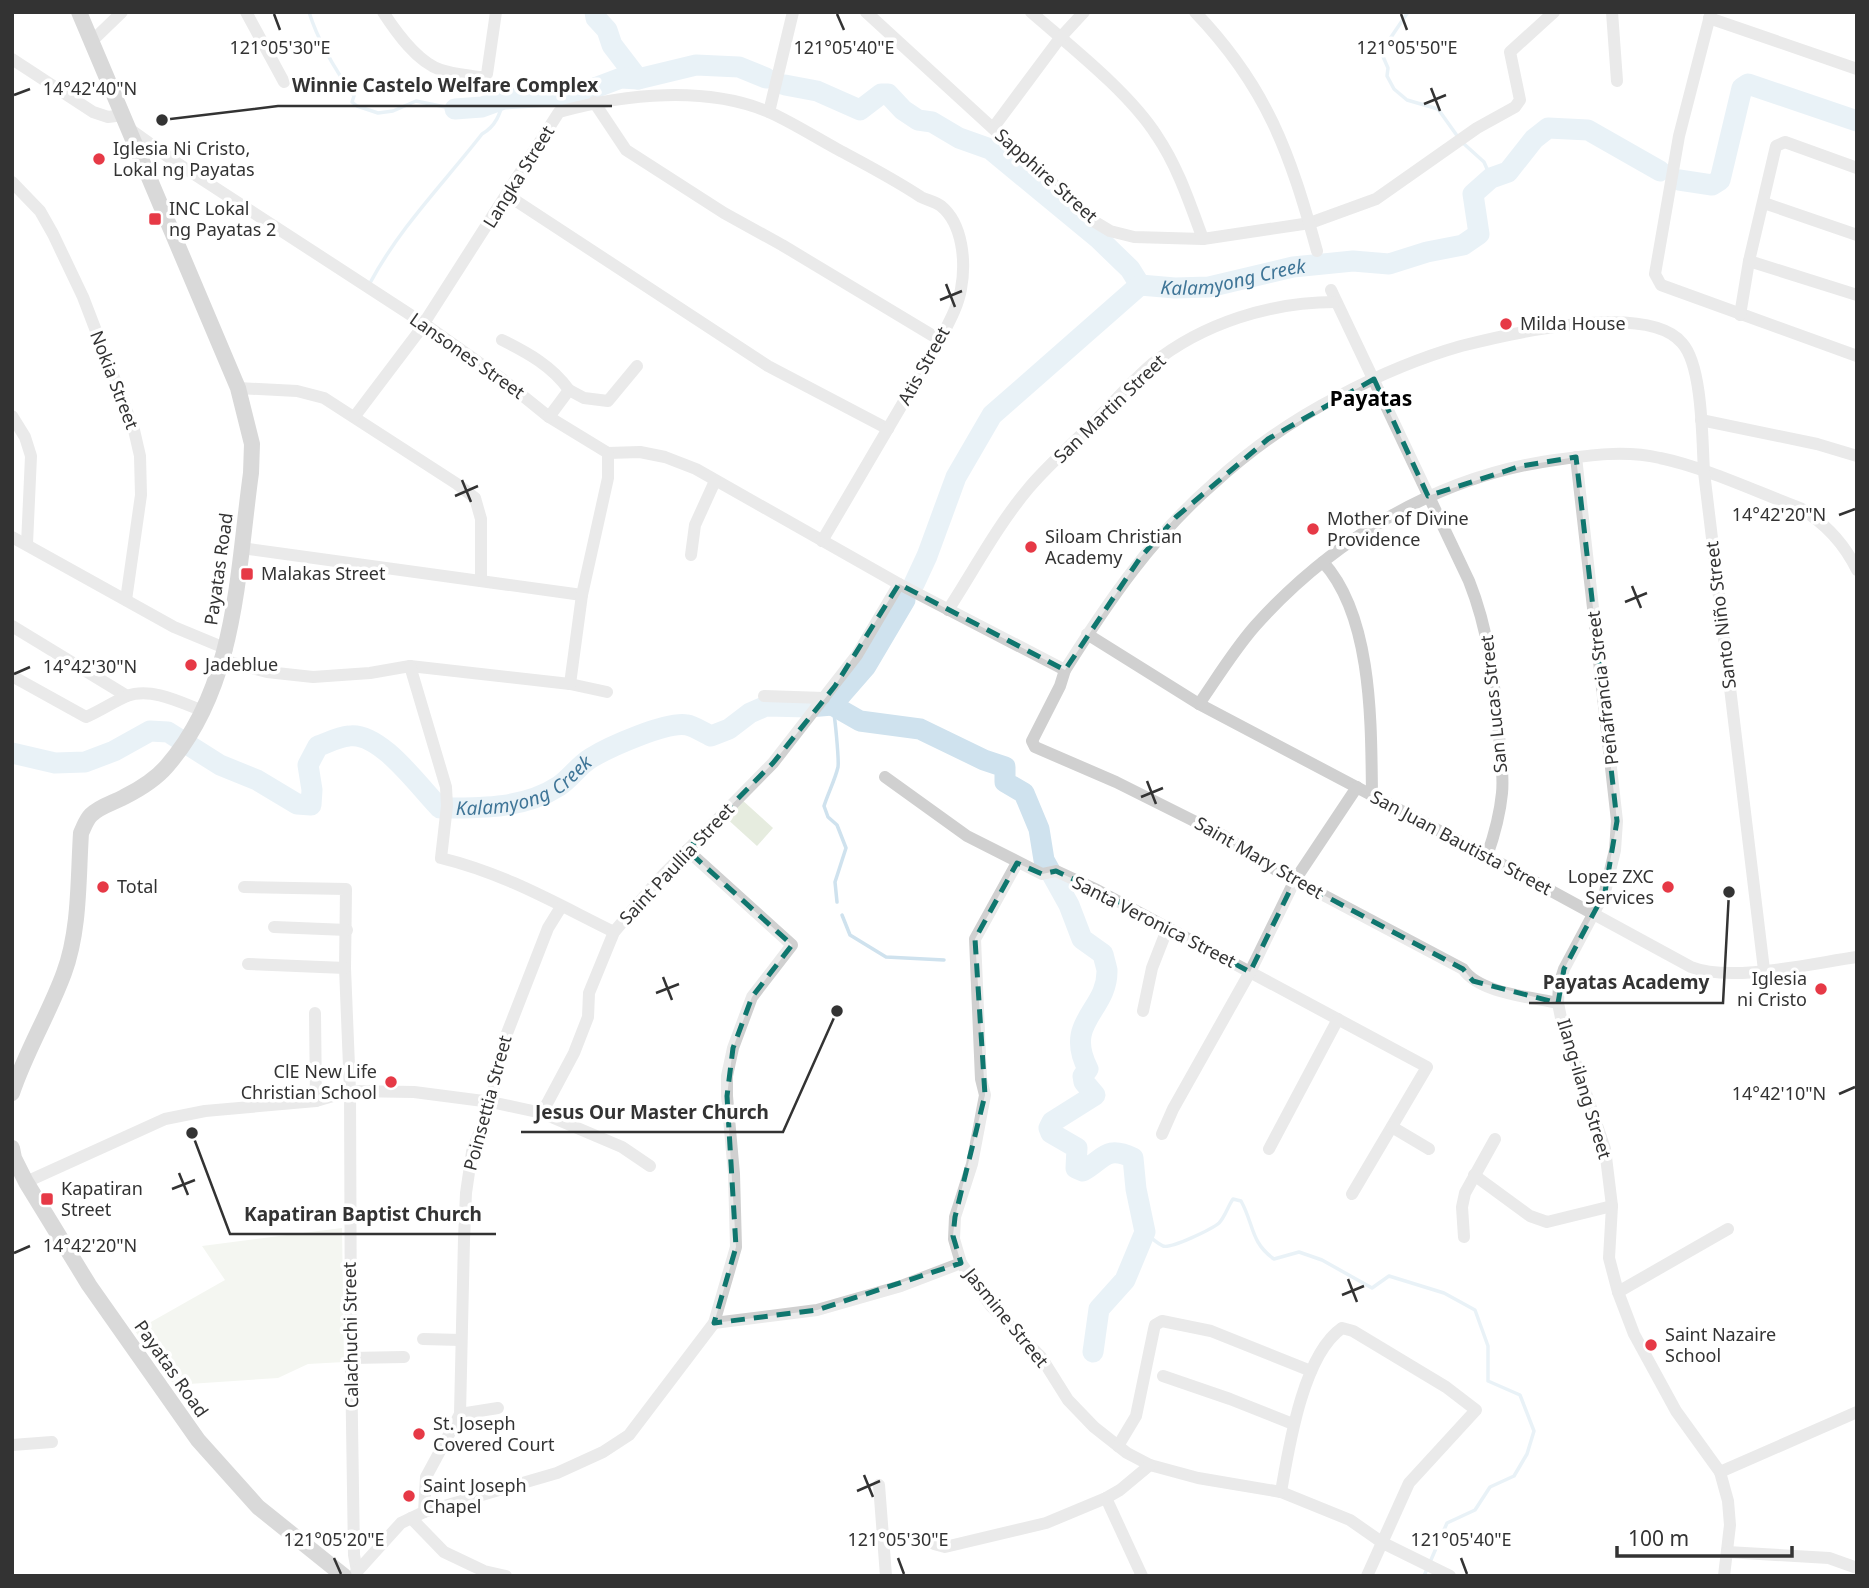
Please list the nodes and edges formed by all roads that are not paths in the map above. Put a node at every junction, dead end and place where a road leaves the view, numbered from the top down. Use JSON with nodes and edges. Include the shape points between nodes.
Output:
{"nodes":[{"id":1,"x":79,"y":12,"type":"edge"},
{"id":2,"x":122,"y":12,"type":"edge"},
{"id":3,"x":246,"y":12,"type":"edge"},
{"id":4,"x":383,"y":12,"type":"edge"},
{"id":5,"x":496,"y":12,"type":"edge"},
{"id":6,"x":793,"y":12,"type":"edge"},
{"id":7,"x":866,"y":12,"type":"edge"},
{"id":8,"x":1031,"y":12,"type":"edge"},
{"id":9,"x":1084,"y":12,"type":"edge"},
{"id":10,"x":1195,"y":12,"type":"edge"},
{"id":11,"x":1612,"y":12,"type":"edge"},
{"id":12,"x":1549,"y":13,"type":"edge"},
{"id":13,"x":1710,"y":15,"type":"edge"},
{"id":14,"x":1060,"y":38,"type":"junction"},
{"id":15,"x":91,"y":42,"type":"junction"},
{"id":16,"x":12,"y":59,"type":"edge"},
{"id":17,"x":1857,"y":69,"type":"edge"},
{"id":18,"x":1617,"y":81,"type":"dead end"},
{"id":19,"x":284,"y":82,"type":"dead end"},
{"id":20,"x":594,"y":102,"type":"junction"},
{"id":21,"x":769,"y":112,"type":"junction"},
{"id":22,"x":126,"y":122,"type":"junction"},
{"id":23,"x":993,"y":128,"type":"junction"},
{"id":24,"x":1857,"y":168,"type":"edge"},
{"id":25,"x":12,"y":182,"type":"edge"},
{"id":26,"x":508,"y":195,"type":"junction"},
{"id":27,"x":1764,"y":203,"type":"junction"},
{"id":28,"x":1310,"y":223,"type":"junction"},
{"id":29,"x":1857,"y":235,"type":"edge"},
{"id":30,"x":1203,"y":239,"type":"junction"},
{"id":31,"x":1317,"y":251,"type":"dead end"},
{"id":32,"x":1749,"y":261,"type":"junction"},
{"id":33,"x":1857,"y":295,"type":"edge"},
{"id":34,"x":1333,"y":296,"type":"joint"},
{"id":35,"x":1740,"y":315,"type":"junction"},
{"id":36,"x":423,"y":323,"type":"junction"},
{"id":37,"x":502,"y":340,"type":"dead end"},
{"id":38,"x":940,"y":340,"type":"junction"},
{"id":39,"x":1857,"y":356,"type":"edge"},
{"id":40,"x":637,"y":366,"type":"dead end"},
{"id":41,"x":1374,"y":379,"type":"junction"},
{"id":42,"x":238,"y":388,"type":"junction"},
{"id":43,"x":569,"y":390,"type":"junction"},
{"id":44,"x":12,"y":416,"type":"edge"},
{"id":45,"x":355,"y":416,"type":"junction"},
{"id":46,"x":549,"y":417,"type":"junction"},
{"id":47,"x":1701,"y":420,"type":"junction"},
{"id":48,"x":888,"y":429,"type":"junction"},
{"id":49,"x":608,"y":453,"type":"junction"},
{"id":50,"x":1857,"y":456,"type":"edge"},
{"id":51,"x":1576,"y":457,"type":"junction"},
{"id":52,"x":1704,"y":472,"type":"junction"},
{"id":53,"x":715,"y":481,"type":"junction"},
{"id":54,"x":1428,"y":497,"type":"junction"},
{"id":55,"x":12,"y":537,"type":"edge"},
{"id":56,"x":822,"y":541,"type":"junction"},
{"id":57,"x":27,"y":544,"type":"junction"},
{"id":58,"x":241,"y":548,"type":"junction"},
{"id":59,"x":691,"y":555,"type":"dead end"},
{"id":60,"x":1323,"y":562,"type":"junction"},
{"id":61,"x":1857,"y":570,"type":"edge"},
{"id":62,"x":481,"y":581,"type":"junction"},
{"id":63,"x":900,"y":584,"type":"junction"},
{"id":64,"x":582,"y":595,"type":"junction"},
{"id":65,"x":126,"y":600,"type":"junction"},
{"id":66,"x":948,"y":610,"type":"junction"},
{"id":67,"x":12,"y":626,"type":"edge"},
{"id":68,"x":1087,"y":634,"type":"junction"},
{"id":69,"x":224,"y":655,"type":"junction"},
{"id":70,"x":410,"y":666,"type":"junction"},
{"id":71,"x":1065,"y":670,"type":"junction"},
{"id":72,"x":12,"y":676,"type":"edge"},
{"id":73,"x":570,"y":684,"type":"junction"},
{"id":74,"x":607,"y":692,"type":"dead end"},
{"id":75,"x":127,"y":696,"type":"junction"},
{"id":76,"x":764,"y":696,"type":"dead end"},
{"id":77,"x":818,"y":704,"type":"junction"},
{"id":78,"x":1199,"y":704,"type":"junction"},
{"id":79,"x":203,"y":711,"type":"junction"},
{"id":80,"x":885,"y":777,"type":"dead end"},
{"id":81,"x":1357,"y":788,"type":"junction"},
{"id":82,"x":1372,"y":795,"type":"junction"},
{"id":83,"x":687,"y":850,"type":"junction"},
{"id":84,"x":1487,"y":856,"type":"junction"},
{"id":85,"x":1017,"y":863,"type":"junction"},
{"id":86,"x":1295,"y":880,"type":"junction"},
{"id":87,"x":244,"y":887,"type":"dead end"},
{"id":88,"x":561,"y":907,"type":"junction"},
{"id":89,"x":1593,"y":916,"type":"junction"},
{"id":90,"x":274,"y":927,"type":"dead end"},
{"id":91,"x":1168,"y":927,"type":"junction"},
{"id":92,"x":347,"y":930,"type":"junction"},
{"id":93,"x":614,"y":932,"type":"junction"},
{"id":94,"x":1857,"y":957,"type":"edge"},
{"id":95,"x":248,"y":964,"type":"dead end"},
{"id":96,"x":345,"y":968,"type":"junction"},
{"id":97,"x":1764,"y":970,"type":"junction"},
{"id":98,"x":1250,"y":972,"type":"junction"},
{"id":99,"x":1558,"y":1003,"type":"junction"},
{"id":100,"x":1143,"y":1011,"type":"dead end"},
{"id":101,"x":315,"y":1013,"type":"dead end"},
{"id":102,"x":1338,"y":1019,"type":"junction"},
{"id":103,"x":17,"y":1062,"type":"edge"},
{"id":104,"x":350,"y":1091,"type":"junction"},
{"id":105,"x":12,"y":1093,"type":"edge"},
{"id":106,"x":317,"y":1101,"type":"junction"},
{"id":107,"x":491,"y":1102,"type":"junction"},
{"id":108,"x":542,"y":1113,"type":"junction"},
{"id":109,"x":1392,"y":1127,"type":"junction"},
{"id":110,"x":1162,"y":1134,"type":"dead end"},
{"id":111,"x":1495,"y":1139,"type":"dead end"},
{"id":112,"x":12,"y":1148,"type":"edge"},
{"id":113,"x":1269,"y":1149,"type":"dead end"},
{"id":114,"x":1429,"y":1149,"type":"dead end"},
{"id":115,"x":650,"y":1166,"type":"dead end"},
{"id":116,"x":1474,"y":1175,"type":"junction"},
{"id":117,"x":26,"y":1182,"type":"junction"},
{"id":118,"x":1352,"y":1194,"type":"dead end"},
{"id":119,"x":1612,"y":1206,"type":"junction"},
{"id":120,"x":1728,"y":1229,"type":"dead end"},
{"id":121,"x":1464,"y":1237,"type":"dead end"},
{"id":122,"x":961,"y":1263,"type":"junction"},
{"id":123,"x":1618,"y":1292,"type":"junction"},
{"id":124,"x":714,"y":1323,"type":"junction"},
{"id":125,"x":423,"y":1339,"type":"dead end"},
{"id":126,"x":461,"y":1340,"type":"junction"},
{"id":127,"x":404,"y":1357,"type":"dead end"},
{"id":128,"x":351,"y":1358,"type":"junction"},
{"id":129,"x":1311,"y":1371,"type":"junction"},
{"id":130,"x":1163,"y":1376,"type":"dead end"},
{"id":131,"x":498,"y":1408,"type":"dead end"},
{"id":132,"x":1857,"y":1412,"type":"edge"},
{"id":133,"x":460,"y":1414,"type":"junction"},
{"id":134,"x":1293,"y":1424,"type":"junction"},
{"id":135,"x":52,"y":1442,"type":"dead end"},
{"id":136,"x":12,"y":1445,"type":"edge"},
{"id":137,"x":1118,"y":1446,"type":"junction"},
{"id":138,"x":1150,"y":1465,"type":"junction"},
{"id":139,"x":1720,"y":1472,"type":"junction"},
{"id":140,"x":880,"y":1485,"type":"dead end"},
{"id":141,"x":1281,"y":1492,"type":"junction"},
{"id":142,"x":1106,"y":1498,"type":"junction"},
{"id":143,"x":424,"y":1512,"type":"junction"},
{"id":144,"x":411,"y":1518,"type":"junction"},
{"id":145,"x":931,"y":1539,"type":"dead end"},
{"id":146,"x":1383,"y":1543,"type":"junction"},
{"id":147,"x":1727,"y":1552,"type":"junction"},
{"id":148,"x":1857,"y":1568,"type":"edge"},
{"id":149,"x":351,"y":1574,"type":"edge"},
{"id":150,"x":506,"y":1576,"type":"edge"},
{"id":151,"x":886,"y":1576,"type":"edge"},
{"id":152,"x":1142,"y":1576,"type":"edge"},
{"id":153,"x":1367,"y":1576,"type":"edge"},
{"id":154,"x":1450,"y":1576,"type":"edge"},
{"id":155,"x":1724,"y":1576,"type":"edge"}],
"edges":[{"from":1,"to":15,"type":"main road","name":"Payatas Road"},
{"from":2,"to":15,"type":"street"},
{"from":3,"to":19,"type":"street"},
{"from":4,"to":5,"type":"street","via":[[412,50],[439,70],[479,77],[487,74]]},
{"from":6,"to":21,"type":"street"},
{"from":7,"to":23,"type":"street","name":"Sapphire Street"},
{"from":8,"to":14,"type":"street"},
{"from":9,"to":14,"type":"street"},
{"from":10,"to":28,"type":"street","via":[[1248,76],[1270,115]]},
{"from":11,"to":18,"type":"street"},
{"from":12,"to":28,"type":"street","name":"Sapphire Street","via":[[1510,52],[1517,103],[1376,199]]},
{"from":13,"to":17,"type":"street"},
{"from":13,"to":35,"type":"street","via":[[1679,136],[1655,274],[1661,285]]},
{"from":14,"to":23,"type":"street"},
{"from":14,"to":30,"type":"street","via":[[1133,105],[1157,136],[1183,185]]},
{"from":15,"to":22,"type":"main road","name":"Payatas Road"},
{"from":16,"to":22,"type":"street","via":[[93,112]]},
{"from":20,"to":21,"type":"street","name":"Langka Street","via":[[643,96],[710,97]]},
{"from":20,"to":26,"type":"street","name":"Langka Street","via":[[559,113]]},
{"from":20,"to":38,"type":"street","via":[[626,150]]},
{"from":21,"to":38,"type":"street","name":"Atis Street","via":[[941,205],[957,226],[961,289]]},
{"from":22,"to":36,"type":"street","name":"Lansones Street","via":[[177,163]]},
{"from":22,"to":42,"type":"main road","name":"Payatas Road"},
{"from":23,"to":30,"type":"street","name":"Sapphire Street","via":[[1095,222],[1111,231],[1134,237]]},
{"from":24,"to":27,"type":"street","via":[[1781,143],[1776,146]]},
{"from":25,"to":65,"type":"street","name":"Nokia Street","via":[[40,211],[53,234],[83,297],[134,430],[141,495]]},
{"from":26,"to":36,"type":"street","name":"Langka Street"},
{"from":26,"to":48,"type":"street","via":[[768,366]]},
{"from":27,"to":29,"type":"street"},
{"from":27,"to":32,"type":"street"},
{"from":28,"to":30,"type":"street","name":"Sapphire Street"},
{"from":28,"to":31,"type":"street"},
{"from":32,"to":33,"type":"street"},
{"from":32,"to":35,"type":"street"},
{"from":34,"to":41,"type":"street","name":"San Lucas Street"},
{"from":34,"to":66,"type":"street","name":"San Martin Street","via":[[1224,322],[1183,342],[1151,365],[1028,489]]},
{"from":35,"to":39,"type":"street"},
{"from":36,"to":45,"type":"street","name":"Langka Street"},
{"from":36,"to":46,"type":"street","name":"Lansones Street"},
{"from":37,"to":43,"type":"street","via":[[534,357]]},
{"from":38,"to":48,"type":"street","name":"Atis Street"},
{"from":40,"to":43,"type":"street","via":[[608,401],[584,398]]},
{"from":41,"to":47,"type":"street","name":"Santo Niño Street","via":[[1504,336],[1589,323],[1640,324],[1670,333],[1682,342],[1695,370]]},
{"from":41,"to":54,"type":"street","name":"San Lucas Street"},
{"from":41,"to":68,"type":"street","name":"Santo Niño Street","via":[[1268,439],[1215,481],[1140,558]]},
{"from":42,"to":45,"type":"street","via":[[297,391],[324,398]]},
{"from":42,"to":58,"type":"main road","name":"Payatas Road","via":[[252,443]]},
{"from":43,"to":46,"type":"street"},
{"from":44,"to":57,"type":"street","via":[[31,456]]},
{"from":45,"to":62,"type":"street","via":[[475,498],[481,519]]},
{"from":46,"to":49,"type":"street","name":"Lansones Street"},
{"from":47,"to":50,"type":"street"},
{"from":47,"to":52,"type":"street","name":"Santo Niño Street"},
{"from":48,"to":56,"type":"street","name":"Atis Street"},
{"from":49,"to":53,"type":"street","via":[[665,457]]},
{"from":49,"to":64,"type":"street","via":[[608,478]]},
{"from":51,"to":52,"type":"street","via":[[1635,454]]},
{"from":51,"to":54,"type":"street","via":[[1494,473]]},
{"from":51,"to":89,"type":"street","name":"Peñafrancia Street","via":[[1617,821],[1611,871]]},
{"from":52,"to":61,"type":"street","via":[[1816,517]]},
{"from":52,"to":97,"type":"street","name":"Santo Niño Street"},
{"from":53,"to":56,"type":"street"},
{"from":53,"to":59,"type":"street","via":[[695,525]]},
{"from":54,"to":60,"type":"street","via":[[1379,523]]},
{"from":54,"to":84,"type":"street","name":"San Lucas Street","via":[[1469,580],[1490,648],[1503,792]]},
{"from":55,"to":57,"type":"street"},
{"from":56,"to":63,"type":"street"},
{"from":57,"to":65,"type":"street"},
{"from":58,"to":62,"type":"street"},
{"from":58,"to":69,"type":"main road","name":"Payatas Road"},
{"from":60,"to":78,"type":"street","via":[[1255,626]]},
{"from":60,"to":82,"type":"street","via":[[1345,597],[1363,653]]},
{"from":62,"to":64,"type":"street"},
{"from":63,"to":66,"type":"street"},
{"from":63,"to":77,"type":"street","name":"Saint Paullia Street","via":[[857,655]]},
{"from":64,"to":73,"type":"street"},
{"from":65,"to":69,"type":"street"},
{"from":66,"to":71,"type":"street"},
{"from":67,"to":75,"type":"street"},
{"from":68,"to":71,"type":"street","name":"Santo Niño Street"},
{"from":68,"to":78,"type":"street","name":"San Juan Bautista Street"},
{"from":69,"to":70,"type":"street","via":[[267,672],[313,677]]},
{"from":69,"to":79,"type":"main road","name":"Payatas Road"},
{"from":70,"to":73,"type":"street"},
{"from":70,"to":88,"type":"street","via":[[446,787],[441,858],[478,867]]},
{"from":71,"to":86,"type":"street","name":"Saint Mary Street","via":[[1032,741],[1035,747],[1222,835]]},
{"from":72,"to":75,"type":"street","via":[[86,716]]},
{"from":73,"to":74,"type":"street"},
{"from":75,"to":79,"type":"street","via":[[143,692]]},
{"from":76,"to":77,"type":"street"},
{"from":77,"to":83,"type":"street","name":"Saint Paullia Street","via":[[773,763]]},
{"from":78,"to":81,"type":"street","name":"San Juan Bautista Street"},
{"from":79,"to":103,"type":"main road","name":"Payatas Road","via":[[157,778],[100,808],[85,823],[73,935],[64,972]]},
{"from":80,"to":85,"type":"street","name":"Santa Veronica Street","via":[[967,836]]},
{"from":81,"to":82,"type":"street","name":"San Juan Bautista Street"},
{"from":81,"to":86,"type":"street"},
{"from":82,"to":84,"type":"street","name":"San Juan Bautista Street"},
{"from":83,"to":93,"type":"street","name":"Saint Paullia Street"},
{"from":83,"to":124,"type":"street","via":[[792,945],[752,997],[729,1067],[736,1247]]},
{"from":84,"to":89,"type":"street","name":"San Juan Bautista Street"},
{"from":85,"to":91,"type":"street","name":"Santa Veronica Street","via":[[1042,874],[1056,871]]},
{"from":85,"to":122,"type":"street","name":"Jasmine Street","via":[[975,939],[985,1095],[972,1164],[955,1217],[953,1236]]},
{"from":86,"to":98,"type":"street"},
{"from":86,"to":99,"type":"street","name":"Saint Mary Street","via":[[1463,969],[1474,981]]},
{"from":87,"to":92,"type":"street","name":"Calachuchi Street","via":[[346,889]]},
{"from":88,"to":93,"type":"street"},
{"from":88,"to":107,"type":"street","name":"Poinsettia Street","via":[[543,939],[504,1041]]},
{"from":89,"to":97,"type":"street","name":"San Juan Bautista Street","via":[[1698,970]]},
{"from":89,"to":99,"type":"street","name":"Ilang-ilang Street","via":[[1564,969]]},
{"from":90,"to":92,"type":"street"},
{"from":91,"to":98,"type":"street","name":"Santa Veronica Street"},
{"from":91,"to":100,"type":"street","via":[[1154,961]]},
{"from":92,"to":96,"type":"street","name":"Calachuchi Street"},
{"from":93,"to":108,"type":"street","name":"Saint Paullia Street","via":[[589,993],[584,1029]]},
{"from":94,"to":97,"type":"street","name":"San Juan Bautista Street"},
{"from":95,"to":96,"type":"street"},
{"from":96,"to":104,"type":"street","name":"Calachuchi Street"},
{"from":98,"to":102,"type":"street","name":"Santa Veronica Street"},
{"from":98,"to":110,"type":"street"},
{"from":99,"to":119,"type":"street","name":"Ilang-ilang Street","via":[[1605,1149]]},
{"from":101,"to":106,"type":"street"},
{"from":102,"to":109,"type":"street","name":"Santa Veronica Street","via":[[1427,1067]]},
{"from":102,"to":113,"type":"street"},
{"from":103,"to":105,"type":"main road","name":"Payatas Road"},
{"from":104,"to":106,"type":"street"},
{"from":104,"to":107,"type":"street","via":[[414,1092]]},
{"from":104,"to":128,"type":"street","name":"Calachuchi Street"},
{"from":106,"to":117,"type":"street","via":[[165,1119]]},
{"from":107,"to":108,"type":"street"},
{"from":107,"to":126,"type":"street","name":"Poinsettia Street","via":[[472,1152],[466,1193]]},
{"from":108,"to":115,"type":"street","via":[[622,1147]]},
{"from":109,"to":114,"type":"street"},
{"from":109,"to":118,"type":"street"},
{"from":111,"to":116,"type":"street"},
{"from":112,"to":117,"type":"main road","name":"Payatas Road"},
{"from":116,"to":119,"type":"street","via":[[1530,1216],[1547,1222]]},
{"from":116,"to":121,"type":"street","via":[[1462,1207]]},
{"from":117,"to":149,"type":"main road","name":"Payatas Road","via":[[89,1285],[198,1440],[258,1507]]},
{"from":119,"to":123,"type":"street","name":"Ilang-ilang Street","via":[[1609,1258]]},
{"from":120,"to":123,"type":"street"},
{"from":122,"to":124,"type":"street","via":[[817,1310]]},
{"from":122,"to":137,"type":"street","name":"Jasmine Street","via":[[991,1306],[1041,1357],[1068,1399]]},
{"from":123,"to":139,"type":"street","name":"Ilang-ilang Street","via":[[1634,1334],[1675,1411]]},
{"from":124,"to":143,"type":"street","via":[[635,1429],[603,1452],[557,1473]]},
{"from":125,"to":126,"type":"street"},
{"from":126,"to":133,"type":"street","name":"Poinsettia Street"},
{"from":127,"to":128,"type":"street"},
{"from":128,"to":149,"type":"street","name":"Calachuchi Street"},
{"from":129,"to":134,"type":"street"},
{"from":129,"to":137,"type":"street","via":[[1211,1331],[1162,1321],[1154,1327],[1136,1416]]},
{"from":129,"to":146,"type":"street","via":[[1342,1328],[1446,1387],[1476,1410],[1409,1483]]},
{"from":130,"to":134,"type":"street"},
{"from":131,"to":133,"type":"street"},
{"from":132,"to":139,"type":"street"},
{"from":133,"to":143,"type":"street","name":"Poinsettia Street","via":[[426,1477]]},
{"from":134,"to":141,"type":"street"},
{"from":135,"to":136,"type":"street"},
{"from":137,"to":138,"type":"street","name":"Jasmine Street"},
{"from":138,"to":141,"type":"street","name":"Jasmine Street"},
{"from":138,"to":142,"type":"street"},
{"from":139,"to":147,"type":"street","name":"Ilang-ilang Street","via":[[1728,1501]]},
{"from":140,"to":151,"type":"street"},
{"from":141,"to":146,"type":"street","name":"Jasmine Street","via":[[1350,1520]]},
{"from":142,"to":145,"type":"street","via":[[1046,1523],[970,1541],[939,1547]]},
{"from":142,"to":152,"type":"street"},
{"from":143,"to":144,"type":"street"},
{"from":144,"to":149,"type":"street"},
{"from":144,"to":150,"type":"street","via":[[444,1552]]},
{"from":146,"to":153,"type":"street"},
{"from":146,"to":154,"type":"street","name":"Jasmine Street"},
{"from":147,"to":148,"type":"street","via":[[1829,1558]]},
{"from":147,"to":155,"type":"street","name":"Ilang-ilang Street"}]}
